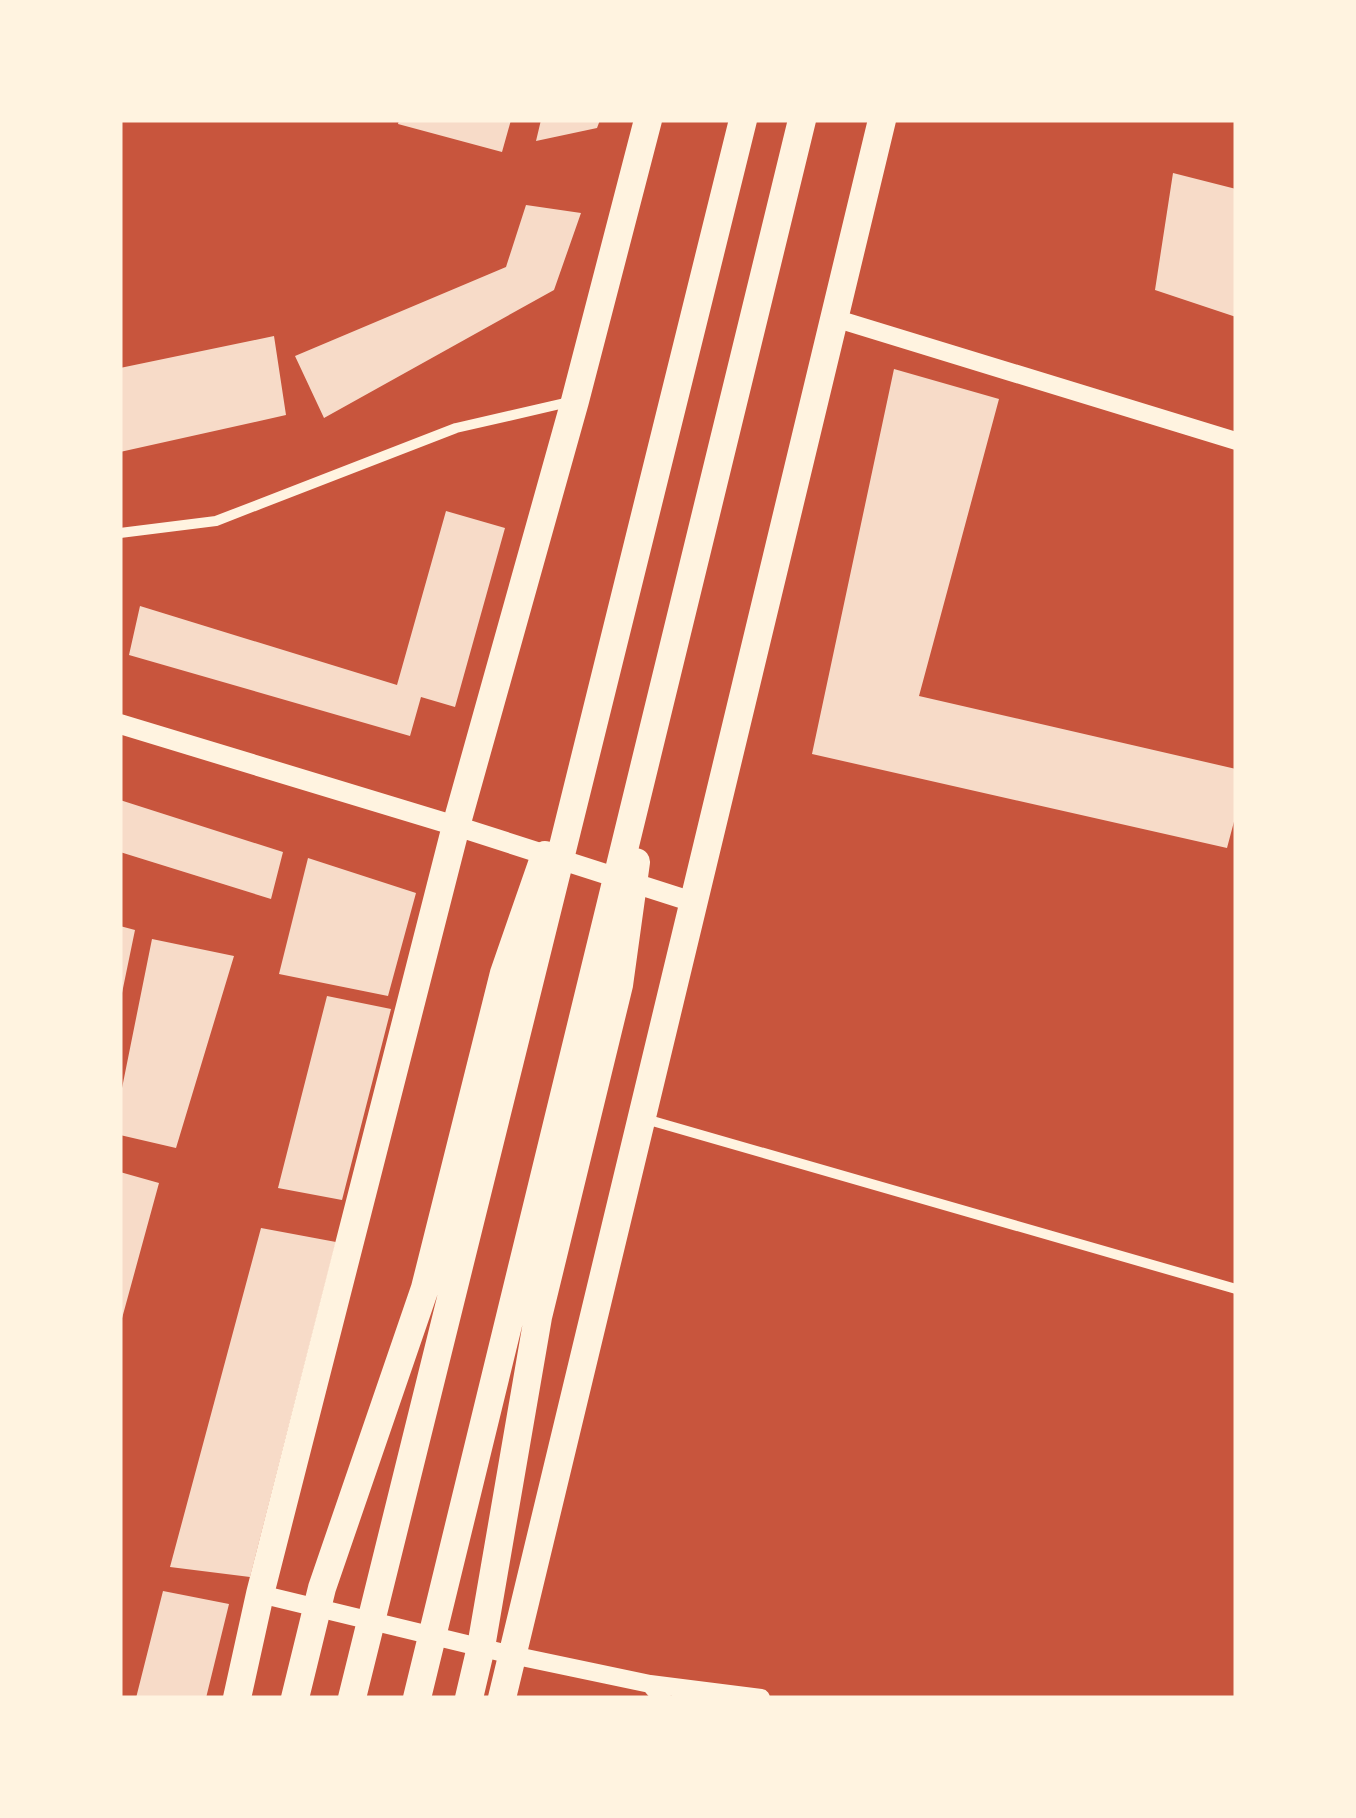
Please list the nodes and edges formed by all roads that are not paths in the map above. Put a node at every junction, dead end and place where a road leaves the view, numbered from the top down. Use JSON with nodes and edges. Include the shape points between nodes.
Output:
{"nodes":[{"id":1,"x":648,"y":120,"type":"edge"},
{"id":2,"x":743,"y":120,"type":"edge"},
{"id":3,"x":802,"y":120,"type":"edge"},
{"id":4,"x":882,"y":120,"type":"edge"},
{"id":5,"x":834,"y":318,"type":"junction"},
{"id":6,"x":575,"y":401,"type":"junction"},
{"id":7,"x":1236,"y":441,"type":"edge"},
{"id":8,"x":120,"y":533,"type":"edge"},
{"id":9,"x":605,"y":678,"type":"junction"},
{"id":10,"x":661,"y":694,"type":"junction"},
{"id":11,"x":120,"y":724,"type":"edge"},
{"id":12,"x":456,"y":826,"type":"junction"},
{"id":13,"x":693,"y":902,"type":"junction"},
{"id":14,"x":641,"y":1118,"type":"junction"},
{"id":15,"x":1236,"y":1289,"type":"edge"},
{"id":16,"x":260,"y":1594,"type":"junction"},
{"id":17,"x":512,"y":1656,"type":"junction"},
{"id":18,"x":656,"y":1691,"type":"edge"},
{"id":19,"x":238,"y":1698,"type":"edge"},
{"id":20,"x":295,"y":1698,"type":"edge"},
{"id":21,"x":352,"y":1698,"type":"edge"},
{"id":22,"x":417,"y":1698,"type":"edge"},
{"id":23,"x":469,"y":1698,"type":"edge"},
{"id":24,"x":502,"y":1698,"type":"edge"},
{"id":25,"x":762,"y":1698,"type":"edge"}],
"edges":[{"from":1,"to":6,"type":"highway"},
{"from":2,"to":9,"type":"highway"},
{"from":3,"to":10,"type":"highway"},
{"from":4,"to":5,"type":"highway"},
{"from":5,"to":7,"type":"street"},
{"from":5,"to":13,"type":"highway"},
{"from":6,"to":8,"type":"street","via":[[456,428],[216,520]]},
{"from":6,"to":12,"type":"highway"},
{"from":9,"to":20,"type":"highway","via":[[504,973],[424,1288],[322,1588]]},
{"from":9,"to":21,"type":"highway"},
{"from":10,"to":22,"type":"highway"},
{"from":10,"to":23,"type":"highway","via":[[618,985],[538,1317]]},
{"from":11,"to":12,"type":"main road"},
{"from":12,"to":13,"type":"main road"},
{"from":12,"to":16,"type":"highway"},
{"from":13,"to":14,"type":"highway"},
{"from":14,"to":15,"type":"street"},
{"from":14,"to":17,"type":"highway"},
{"from":16,"to":17,"type":"street"},
{"from":16,"to":19,"type":"highway"},
{"from":17,"to":18,"type":"street"},
{"from":17,"to":24,"type":"highway"},
{"from":18,"to":25,"type":"street"}]}
